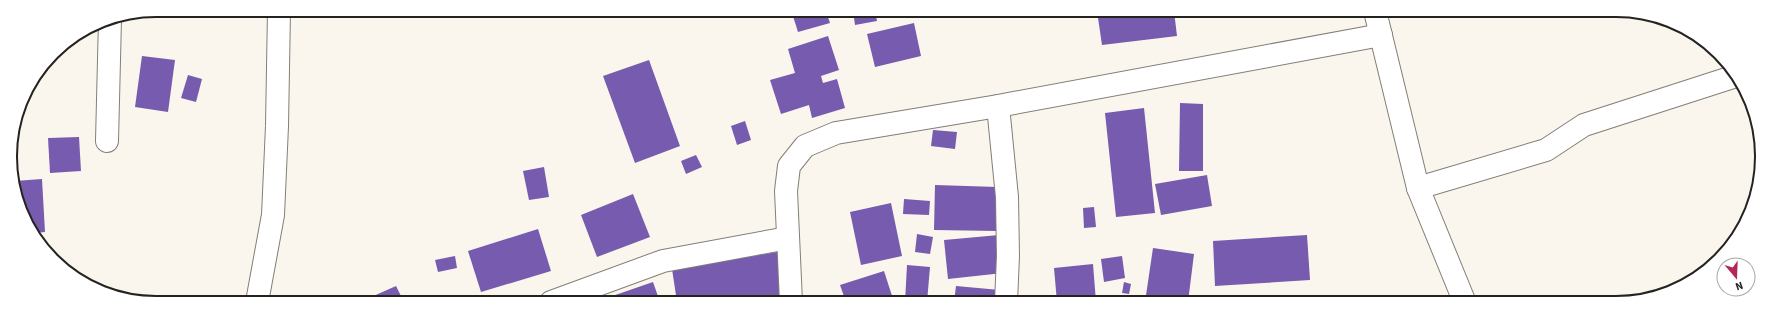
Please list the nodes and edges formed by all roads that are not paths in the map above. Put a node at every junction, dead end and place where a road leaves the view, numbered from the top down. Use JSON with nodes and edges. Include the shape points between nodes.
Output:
{"nodes":[{"id":1,"x":278,"y":17,"type":"edge"},
{"id":2,"x":1376,"y":17,"type":"edge"},
{"id":3,"x":110,"y":26,"type":"edge"},
{"id":4,"x":1381,"y":35,"type":"junction"},
{"id":5,"x":1730,"y":78,"type":"edge"},
{"id":6,"x":998,"y":106,"type":"junction"},
{"id":7,"x":107,"y":141,"type":"dead end"},
{"id":8,"x":1418,"y":188,"type":"junction"},
{"id":9,"x":788,"y":238,"type":"junction"},
{"id":10,"x":1461,"y":294,"type":"edge"},
{"id":11,"x":258,"y":296,"type":"edge"},
{"id":12,"x":567,"y":296,"type":"edge"},
{"id":13,"x":791,"y":296,"type":"edge"},
{"id":14,"x":1006,"y":296,"type":"edge"}],
"edges":[{"from":1,"to":11,"type":"street","via":[[273,216]]},
{"from":2,"to":4,"type":"street"},
{"from":3,"to":7,"type":"street"},
{"from":4,"to":6,"type":"street"},
{"from":4,"to":8,"type":"street"},
{"from":5,"to":8,"type":"street","via":[[1584,125],[1546,150]]},
{"from":6,"to":9,"type":"street","via":[[836,134],[804,146],[789,166],[786,191]]},
{"from":6,"to":14,"type":"street","via":[[1007,197]]},
{"from":8,"to":10,"type":"street"},
{"from":9,"to":12,"type":"street","via":[[663,261]]},
{"from":9,"to":13,"type":"street"}]}
